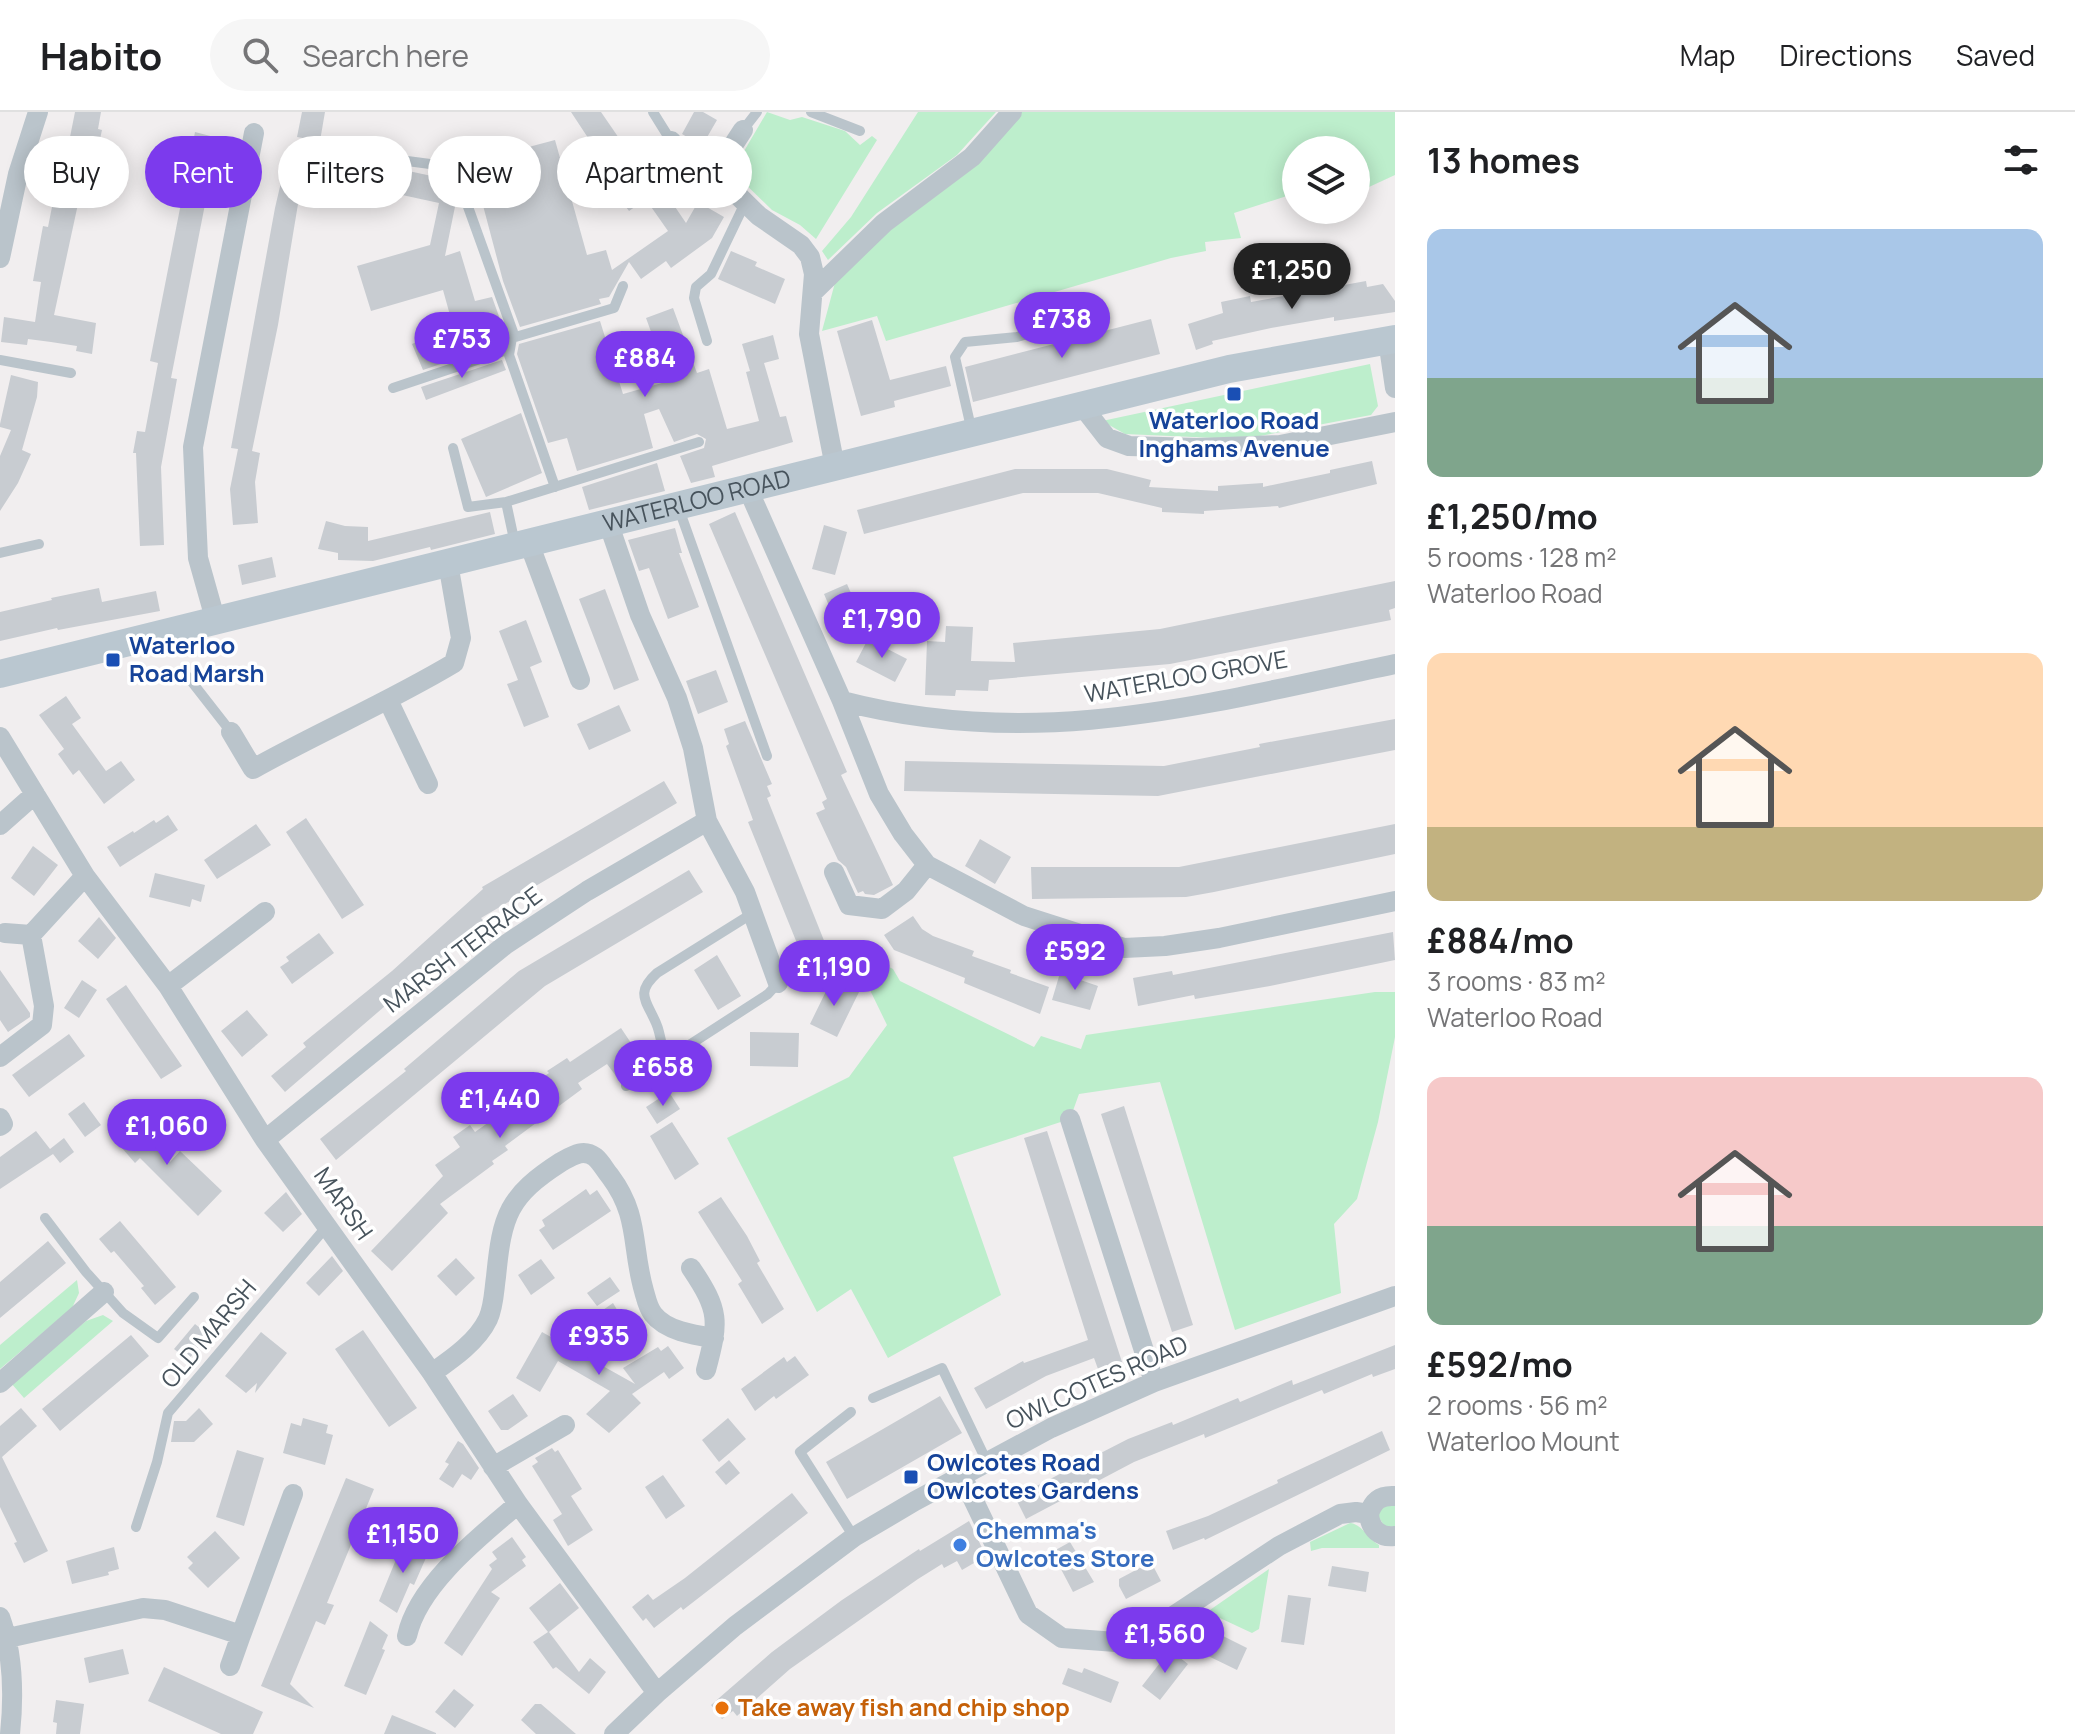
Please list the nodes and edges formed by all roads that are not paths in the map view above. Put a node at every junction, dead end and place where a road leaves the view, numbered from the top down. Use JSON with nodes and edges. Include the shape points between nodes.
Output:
{"nodes":[{"id":1,"x":38,"y":112,"type":"edge"},
{"id":2,"x":653,"y":112,"type":"edge"},
{"id":3,"x":757,"y":112,"type":"edge"},
{"id":4,"x":811,"y":112,"type":"edge"},
{"id":5,"x":1012,"y":112,"type":"edge"},
{"id":6,"x":743,"y":130,"type":"joint"},
{"id":7,"x":860,"y":131,"type":"dead end"},
{"id":8,"x":254,"y":133,"type":"dead end"},
{"id":9,"x":668,"y":136,"type":"edge"},
{"id":10,"x":739,"y":136,"type":"edge"},
{"id":11,"x":412,"y":162,"type":"edge"},
{"id":12,"x":743,"y":208,"type":"edge"},
{"id":13,"x":751,"y":208,"type":"edge"},
{"id":14,"x":0,"y":258,"type":"edge"},
{"id":15,"x":623,"y":286,"type":"dead end"},
{"id":16,"x":813,"y":292,"type":"junction"},
{"id":17,"x":1031,"y":333,"type":"dead end"},
{"id":18,"x":1392,"y":340,"type":"edge"},
{"id":19,"x":707,"y":341,"type":"dead end"},
{"id":20,"x":511,"y":344,"type":"junction"},
{"id":21,"x":0,"y":360,"type":"edge"},
{"id":22,"x":71,"y":373,"type":"dead end"},
{"id":23,"x":393,"y":388,"type":"dead end"},
{"id":24,"x":1395,"y":388,"type":"edge"},
{"id":25,"x":1083,"y":407,"type":"junction"},
{"id":26,"x":1395,"y":422,"type":"edge"},
{"id":27,"x":973,"y":434,"type":"junction"},
{"id":28,"x":699,"y":442,"type":"dead end"},
{"id":29,"x":453,"y":448,"type":"dead end"},
{"id":30,"x":835,"y":467,"type":"junction"},
{"id":31,"x":555,"y":487,"type":"junction"},
{"id":32,"x":748,"y":489,"type":"junction"},
{"id":33,"x":506,"y":502,"type":"junction"},
{"id":34,"x":678,"y":506,"type":"junction"},
{"id":35,"x":608,"y":522,"type":"junction"},
{"id":36,"x":39,"y":544,"type":"dead end"},
{"id":37,"x":522,"y":544,"type":"junction"},
{"id":38,"x":0,"y":553,"type":"edge"},
{"id":39,"x":448,"y":563,"type":"junction"},
{"id":40,"x":216,"y":622,"type":"junction"},
{"id":41,"x":1395,"y":664,"type":"edge"},
{"id":42,"x":0,"y":674,"type":"edge"},
{"id":43,"x":188,"y":677,"type":"dead end"},
{"id":44,"x":580,"y":680,"type":"dead end"},
{"id":45,"x":388,"y":700,"type":"junction"},
{"id":46,"x":842,"y":701,"type":"junction"},
{"id":47,"x":231,"y":732,"type":"joint"},
{"id":48,"x":0,"y":737,"type":"edge"},
{"id":49,"x":767,"y":756,"type":"dead end"},
{"id":50,"x":428,"y":784,"type":"dead end"},
{"id":51,"x":35,"y":794,"type":"junction"},
{"id":52,"x":707,"y":821,"type":"junction"},
{"id":53,"x":0,"y":825,"type":"edge"},
{"id":54,"x":927,"y":865,"type":"junction"},
{"id":55,"x":834,"y":872,"type":"dead end"},
{"id":56,"x":85,"y":876,"type":"junction"},
{"id":57,"x":1395,"y":901,"type":"edge"},
{"id":58,"x":265,"y":912,"type":"dead end"},
{"id":59,"x":753,"y":913,"type":"junction"},
{"id":60,"x":5,"y":933,"type":"dead end"},
{"id":61,"x":31,"y":935,"type":"junction"},
{"id":62,"x":778,"y":983,"type":"joint"},
{"id":63,"x":168,"y":986,"type":"junction"},
{"id":64,"x":0,"y":1057,"type":"edge"},
{"id":65,"x":665,"y":1061,"type":"junction"},
{"id":66,"x":626,"y":1086,"type":"dead end"},
{"id":67,"x":0,"y":1118,"type":"edge"},
{"id":68,"x":1070,"y":1119,"type":"dead end"},
{"id":69,"x":0,"y":1126,"type":"edge"},
{"id":70,"x":265,"y":1140,"type":"junction"},
{"id":71,"x":45,"y":1218,"type":"dead end"},
{"id":72,"x":327,"y":1226,"type":"junction"},
{"id":73,"x":691,"y":1268,"type":"dead end"},
{"id":74,"x":104,"y":1292,"type":"junction"},
{"id":75,"x":1395,"y":1296,"type":"edge"},
{"id":76,"x":194,"y":1297,"type":"dead end"},
{"id":77,"x":714,"y":1338,"type":"junction"},
{"id":78,"x":706,"y":1370,"type":"dead end"},
{"id":79,"x":432,"y":1373,"type":"junction"},
{"id":80,"x":1154,"y":1382,"type":"junction"},
{"id":81,"x":0,"y":1383,"type":"edge"},
{"id":82,"x":873,"y":1398,"type":"dead end"},
{"id":83,"x":851,"y":1412,"type":"dead end"},
{"id":84,"x":565,"y":1425,"type":"dead end"},
{"id":85,"x":987,"y":1462,"type":"junction"},
{"id":86,"x":493,"y":1467,"type":"junction"},
{"id":87,"x":962,"y":1476,"type":"junction"},
{"id":88,"x":293,"y":1494,"type":"dead end"},
{"id":89,"x":1395,"y":1496,"type":"edge"},
{"id":90,"x":518,"y":1504,"type":"junction"},
{"id":91,"x":1369,"y":1514,"type":"junction"},
{"id":92,"x":136,"y":1527,"type":"dead end"},
{"id":93,"x":1395,"y":1536,"type":"edge"},
{"id":94,"x":854,"y":1537,"type":"junction"},
{"id":95,"x":0,"y":1617,"type":"edge"},
{"id":96,"x":241,"y":1635,"type":"junction"},
{"id":97,"x":407,"y":1636,"type":"dead end"},
{"id":98,"x":8,"y":1638,"type":"junction"},
{"id":99,"x":230,"y":1666,"type":"dead end"},
{"id":100,"x":657,"y":1693,"type":"junction"},
{"id":101,"x":10,"y":1734,"type":"edge"},
{"id":102,"x":614,"y":1734,"type":"edge"}],
"edges":[{"from":1,"to":14,"type":"street"},
{"from":2,"to":9,"type":"lane"},
{"from":3,"to":6,"type":"lane"},
{"from":4,"to":7,"type":"lane"},
{"from":5,"to":16,"type":"street","via":[[972,157],[884,223]]},
{"from":6,"to":10,"type":"street"},
{"from":8,"to":40,"type":"street","via":[[193,447],[198,558]]},
{"from":11,"to":20,"type":"lane","via":[[468,169],[467,204],[513,332]]},
{"from":12,"to":19,"type":"lane","via":[[711,274],[696,287],[694,298]]},
{"from":13,"to":16,"type":"street","via":[[810,257]]},
{"from":15,"to":20,"type":"lane","via":[[614,308]]},
{"from":16,"to":30,"type":"street","via":[[809,334]]},
{"from":17,"to":27,"type":"lane","via":[[965,342],[955,357]]},
{"from":18,"to":24,"type":"street"},
{"from":18,"to":25,"type":"main road","name":"WATERLOO ROAD","via":[[1229,369]]},
{"from":20,"to":23,"type":"lane"},
{"from":20,"to":31,"type":"lane","via":[[509,355]]},
{"from":21,"to":22,"type":"lane"},
{"from":25,"to":26,"type":"street","via":[[1107,438],[1129,446],[1280,445]]},
{"from":25,"to":27,"type":"main road","name":"WATERLOO ROAD"},
{"from":27,"to":30,"type":"main road","name":"WATERLOO ROAD"},
{"from":28,"to":31,"type":"lane"},
{"from":29,"to":33,"type":"lane","via":[[468,507]]},
{"from":30,"to":32,"type":"main road","name":"WATERLOO ROAD"},
{"from":31,"to":33,"type":"lane"},
{"from":32,"to":34,"type":"main road","name":"WATERLOO ROAD"},
{"from":32,"to":46,"type":"street"},
{"from":33,"to":37,"type":"lane"},
{"from":34,"to":35,"type":"main road","name":"WATERLOO ROAD"},
{"from":34,"to":49,"type":"lane"},
{"from":35,"to":37,"type":"main road","name":"WATERLOO ROAD"},
{"from":35,"to":52,"type":"street","via":[[640,615],[677,698]]},
{"from":36,"to":38,"type":"lane"},
{"from":37,"to":39,"type":"main road","name":"WATERLOO ROAD"},
{"from":37,"to":44,"type":"street"},
{"from":39,"to":40,"type":"main road","name":"WATERLOO ROAD"},
{"from":39,"to":45,"type":"street","via":[[461,638],[454,663]]},
{"from":40,"to":42,"type":"main road","name":"WATERLOO ROAD"},
{"from":41,"to":46,"type":"street","name":"WATERLOO GROVE","via":[[1112,719],[966,722]]},
{"from":43,"to":47,"type":"lane"},
{"from":45,"to":47,"type":"street","via":[[253,769]]},
{"from":45,"to":50,"type":"street"},
{"from":46,"to":54,"type":"street","via":[[879,794]]},
{"from":48,"to":51,"type":"street","name":"MARSH"},
{"from":51,"to":53,"type":"street"},
{"from":51,"to":56,"type":"street","name":"MARSH"},
{"from":52,"to":59,"type":"street"},
{"from":52,"to":70,"type":"street","name":"MARSH TERRACE","via":[[505,945]]},
{"from":54,"to":55,"type":"street","via":[[882,909],[849,905]]},
{"from":54,"to":57,"type":"street","via":[[1024,916],[1124,948],[1219,938]]},
{"from":56,"to":61,"type":"street"},
{"from":56,"to":63,"type":"street","name":"MARSH"},
{"from":58,"to":63,"type":"street"},
{"from":59,"to":62,"type":"street"},
{"from":59,"to":65,"type":"lane","via":[[648,981],[645,1004],[657,1025]]},
{"from":60,"to":61,"type":"street"},
{"from":61,"to":64,"type":"street","via":[[44,1006],[42,1025]]},
{"from":62,"to":65,"type":"lane"},
{"from":63,"to":70,"type":"street","name":"MARSH"},
{"from":65,"to":66,"type":"lane"},
{"from":67,"to":69,"type":"street"},
{"from":68,"to":80,"type":"street"},
{"from":70,"to":72,"type":"street","name":"MARSH"},
{"from":71,"to":74,"type":"lane"},
{"from":72,"to":79,"type":"street","name":"MARSH"},
{"from":72,"to":92,"type":"lane","name":"OLD MARSH","via":[[168,1413]]},
{"from":73,"to":77,"type":"street","via":[[713,1304]]},
{"from":74,"to":76,"type":"lane","via":[[158,1338]]},
{"from":74,"to":81,"type":"street"},
{"from":75,"to":80,"type":"street","name":"OWLCOTES ROAD"},
{"from":77,"to":78,"type":"street"},
{"from":77,"to":79,"type":"street","via":[[675,1329],[652,1313],[628,1204],[600,1162],[584,1153],[533,1181],[512,1205],[500,1238],[489,1318],[468,1345]]},
{"from":79,"to":86,"type":"street","name":"MARSH"},
{"from":80,"to":85,"type":"street","name":"OWLCOTES ROAD"},
{"from":82,"to":85,"type":"lane","via":[[942,1368]]},
{"from":83,"to":94,"type":"lane","via":[[800,1452]]},
{"from":84,"to":86,"type":"street"},
{"from":85,"to":87,"type":"street","name":"OWLCOTES ROAD"},
{"from":86,"to":90,"type":"street","name":"MARSH"},
{"from":87,"to":91,"type":"street","via":[[1028,1614],[1062,1638],[1116,1642],[1158,1626],[1279,1546],[1340,1514]]},
{"from":87,"to":94,"type":"street","name":"OWLCOTES ROAD"},
{"from":88,"to":96,"type":"street"},
{"from":89,"to":91,"type":"street","via":[[1377,1499]]},
{"from":90,"to":97,"type":"street","via":[[465,1549],[411,1614]]},
{"from":90,"to":100,"type":"street","name":"MARSH"},
{"from":91,"to":93,"type":"street","via":[[1380,1534]]},
{"from":94,"to":100,"type":"street","name":"OWLCOTES ROAD","via":[[735,1626]]},
{"from":95,"to":98,"type":"street"},
{"from":96,"to":98,"type":"street","via":[[143,1608]]},
{"from":96,"to":99,"type":"street"},
{"from":98,"to":101,"type":"street"},
{"from":100,"to":102,"type":"street","name":"OWLCOTES ROAD"}]}
